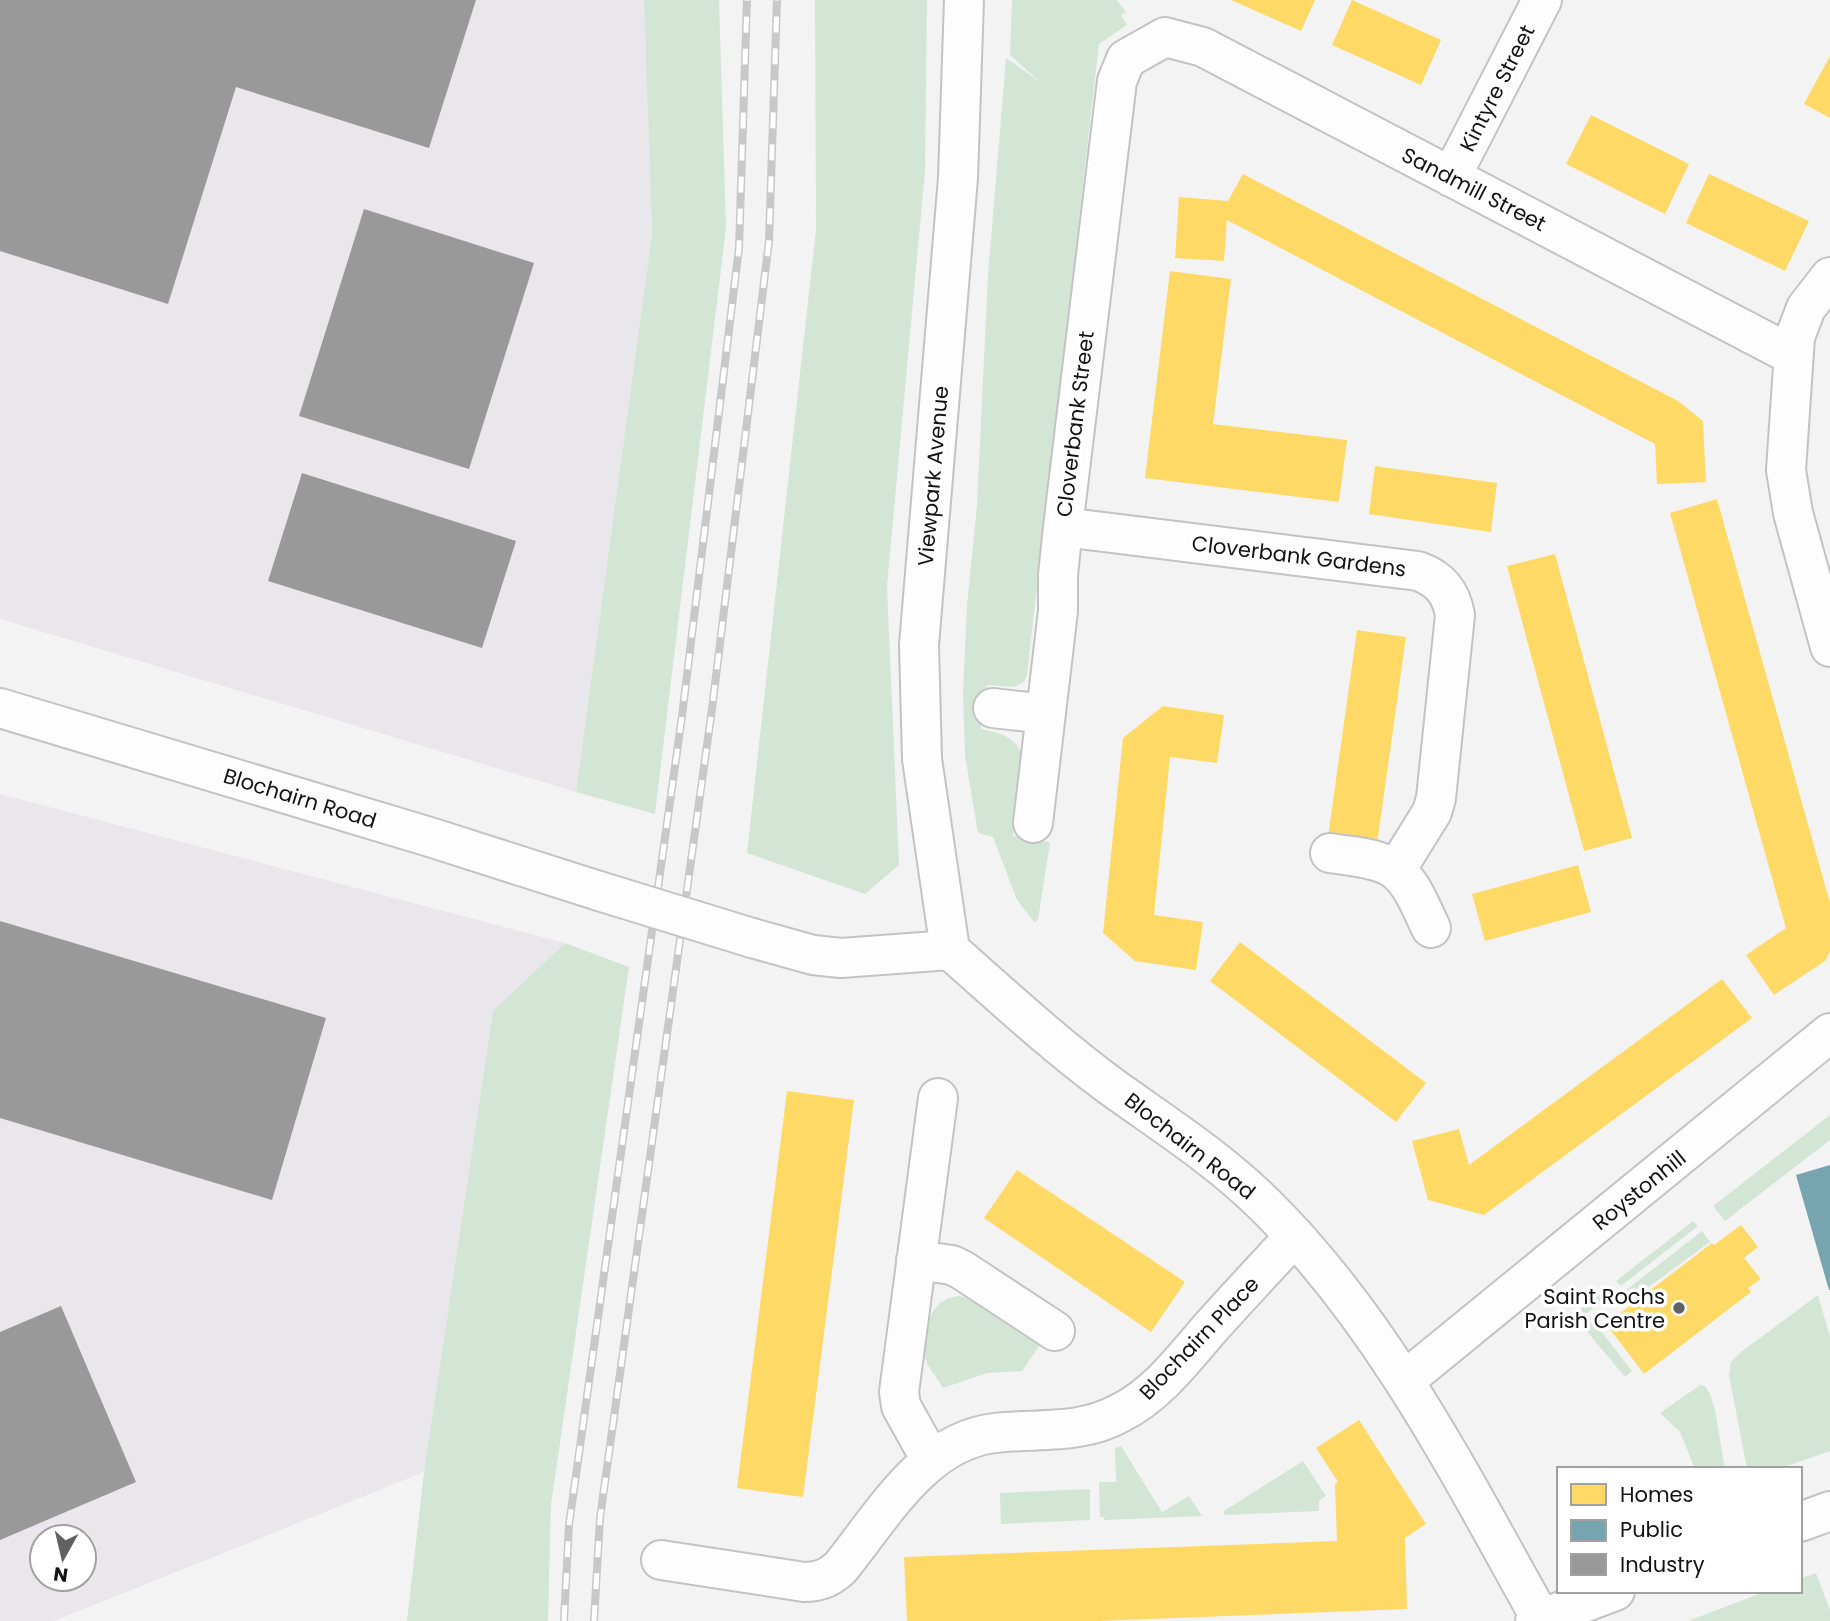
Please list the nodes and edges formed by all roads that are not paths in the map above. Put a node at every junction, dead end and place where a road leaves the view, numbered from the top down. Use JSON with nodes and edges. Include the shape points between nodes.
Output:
{"nodes":[{"id":1,"x":964,"y":0,"type":"edge"},
{"id":2,"x":1542,"y":0,"type":"edge"},
{"id":3,"x":1153,"y":42,"type":"joint"},
{"id":4,"x":1451,"y":177,"type":"junction"},
{"id":5,"x":1830,"y":277,"type":"edge"},
{"id":6,"x":1793,"y":355,"type":"junction"},
{"id":7,"x":1063,"y":527,"type":"junction"},
{"id":8,"x":1830,"y":647,"type":"edge"},
{"id":9,"x":0,"y":708,"type":"edge"},
{"id":10,"x":993,"y":708,"type":"dead end"},
{"id":11,"x":1046,"y":714,"type":"junction"},
{"id":12,"x":1033,"y":823,"type":"dead end"},
{"id":13,"x":1330,"y":853,"type":"dead end"},
{"id":14,"x":1396,"y":870,"type":"junction"},
{"id":15,"x":1432,"y":928,"type":"dead end"},
{"id":16,"x":950,"y":950,"type":"junction"},
{"id":17,"x":1830,"y":1033,"type":"edge"},
{"id":18,"x":938,"y":1098,"type":"dead end"},
{"id":19,"x":1295,"y":1236,"type":"junction"},
{"id":20,"x":916,"y":1260,"type":"junction"},
{"id":21,"x":1055,"y":1331,"type":"dead end"},
{"id":22,"x":1404,"y":1381,"type":"junction"},
{"id":23,"x":931,"y":1460,"type":"junction"},
{"id":24,"x":1830,"y":1511,"type":"edge"},
{"id":25,"x":1802,"y":1521,"type":"edge"},
{"id":26,"x":661,"y":1560,"type":"dead end"},
{"id":27,"x":1610,"y":1593,"type":"edge"},
{"id":28,"x":1538,"y":1620,"type":"edge"}],
"edges":[{"from":1,"to":16,"type":"street","name":"Viewpark Avenue","via":[[958,178],[919,645],[922,759]]},
{"from":2,"to":4,"type":"street","name":"Kintyre Street"},
{"from":3,"to":4,"type":"street","name":"Sandmill Street","via":[[1165,37],[1203,47]]},
{"from":3,"to":7,"type":"street","name":"Cloverbank Street","via":[[1126,59],[1116,81]]},
{"from":4,"to":6,"type":"street","name":"Sandmill Street"},
{"from":5,"to":6,"type":"street","via":[[1806,308]]},
{"from":6,"to":8,"type":"street","via":[[1789,491]]},
{"from":7,"to":11,"type":"street","name":"Cloverbank Street"},
{"from":7,"to":14,"type":"street","name":"Cloverbank Gardens","via":[[1418,571],[1440,582],[1455,615],[1439,784],[1432,812]]},
{"from":9,"to":16,"type":"street","name":"Blochairn Road","bridge":true,"via":[[813,955],[841,958]]},
{"from":10,"to":11,"type":"street"},
{"from":11,"to":12,"type":"street","name":"Cloverbank Street"},
{"from":13,"to":14,"type":"street","via":[[1376,861]]},
{"from":14,"to":15,"type":"street"},
{"from":16,"to":19,"type":"street","name":"Blochairn Road","via":[[1074,1058],[1231,1174]]},
{"from":17,"to":22,"type":"street","name":"Roystonhill"},
{"from":18,"to":20,"type":"street"},
{"from":19,"to":22,"type":"street","name":"Blochairn Road"},
{"from":19,"to":23,"type":"street","name":"Blochairn Place","via":[[1174,1370],[1121,1413],[1080,1427],[979,1435]]},
{"from":20,"to":21,"type":"street","via":[[962,1270]]},
{"from":20,"to":23,"type":"street","via":[[899,1392],[901,1406]]},
{"from":22,"to":28,"type":"street","name":"Blochairn Road"},
{"from":23,"to":26,"type":"street","name":"Blochairn Place","via":[[840,1568],[816,1582]]},
{"from":24,"to":25,"type":"street"},
{"from":27,"to":28,"type":"street"}]}
